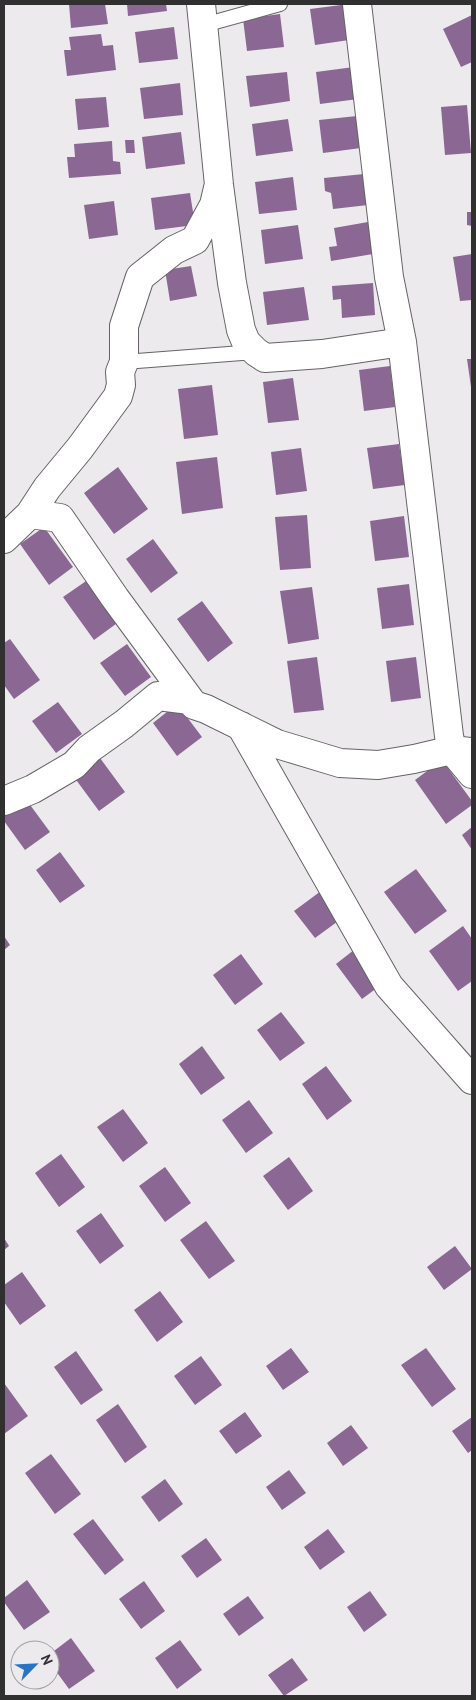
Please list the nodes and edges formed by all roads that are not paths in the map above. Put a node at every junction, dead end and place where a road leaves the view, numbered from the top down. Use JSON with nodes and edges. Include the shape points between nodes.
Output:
{"nodes":[{"id":1,"x":280,"y":4,"type":"edge"},
{"id":2,"x":357,"y":4,"type":"edge"},
{"id":3,"x":202,"y":14,"type":"edge"},
{"id":4,"x":219,"y":185,"type":"junction"},
{"id":5,"x":402,"y":342,"type":"junction"},
{"id":6,"x":256,"y":352,"type":"junction"},
{"id":7,"x":124,"y":362,"type":"junction"},
{"id":8,"x":30,"y":514,"type":"junction"},
{"id":9,"x":4,"y":539,"type":"edge"},
{"id":10,"x":162,"y":661,"type":"junction"},
{"id":11,"x":158,"y":696,"type":"junction"},
{"id":12,"x":190,"y":700,"type":"junction"},
{"id":13,"x":241,"y":726,"type":"junction"},
{"id":14,"x":462,"y":751,"type":"edge"},
{"id":15,"x":472,"y":774,"type":"edge"},
{"id":16,"x":4,"y":801,"type":"edge"},
{"id":17,"x":472,"y":1080,"type":"edge"}],
"edges":[{"from":1,"to":3,"type":"lane"},
{"from":2,"to":5,"type":"street","via":[[388,277]]},
{"from":3,"to":4,"type":"street"},
{"from":4,"to":6,"type":"street","via":[[241,330],[246,342]]},
{"from":4,"to":7,"type":"street","via":[[214,205],[195,240],[174,250],[140,277],[124,326]]},
{"from":5,"to":6,"type":"street","via":[[322,354],[265,358]]},
{"from":5,"to":14,"type":"street","via":[[448,726]]},
{"from":6,"to":7,"type":"lane"},
{"from":7,"to":8,"type":"street","via":[[118,396]]},
{"from":8,"to":9,"type":"street"},
{"from":8,"to":10,"type":"street","via":[[60,518]]},
{"from":10,"to":11,"type":"street"},
{"from":10,"to":12,"type":"street"},
{"from":11,"to":12,"type":"street"},
{"from":11,"to":16,"type":"street","via":[[88,749],[74,765],[33,789]]},
{"from":12,"to":13,"type":"street","via":[[194,705]]},
{"from":13,"to":14,"type":"street","via":[[277,744],[340,763],[378,765]]},
{"from":13,"to":17,"type":"street","via":[[389,986]]},
{"from":14,"to":15,"type":"street"}]}
